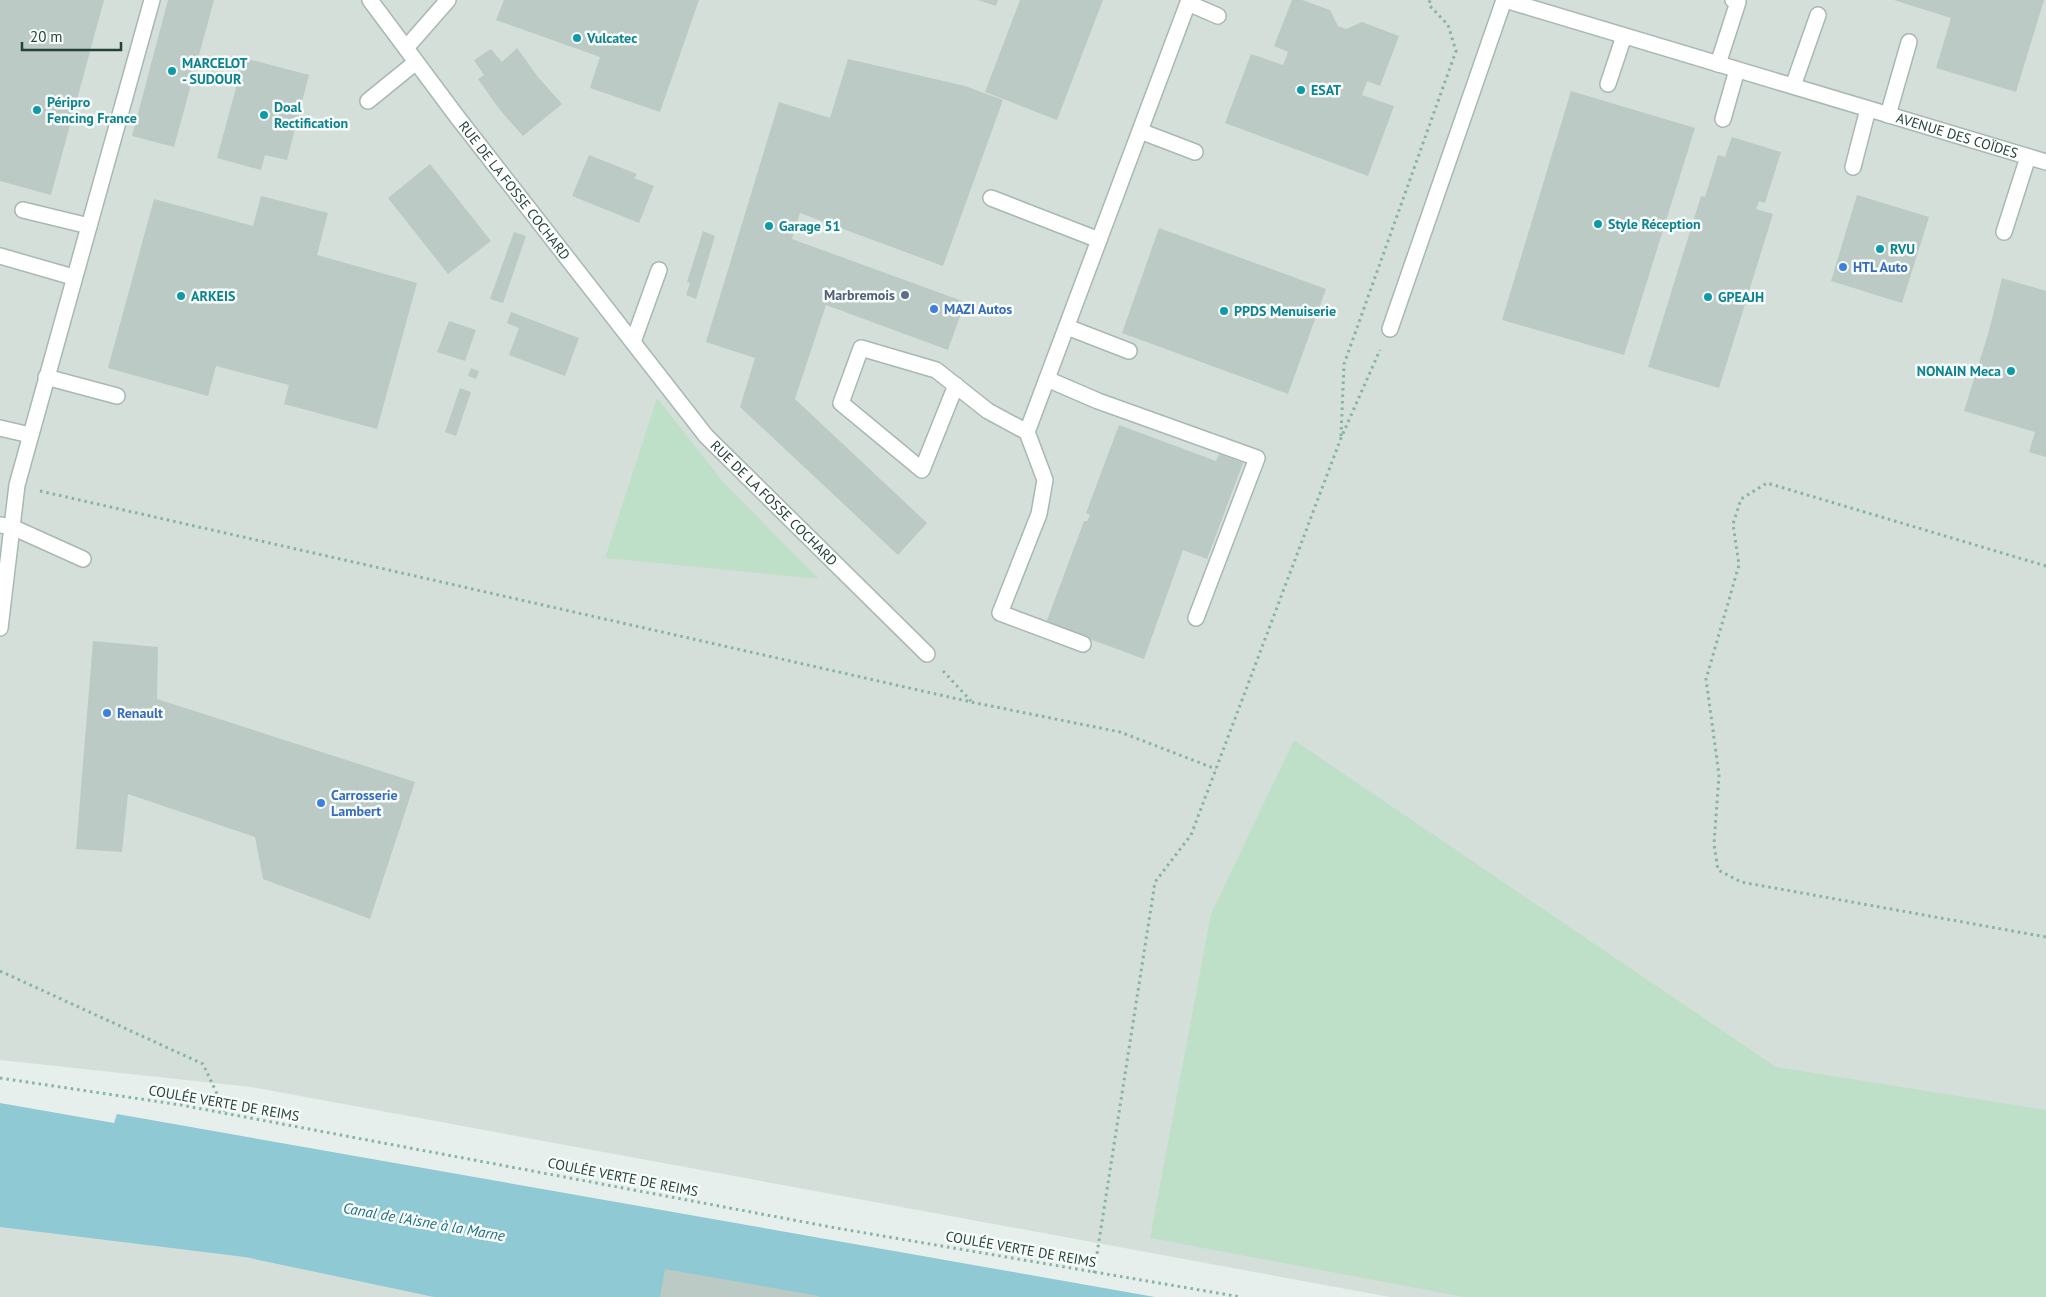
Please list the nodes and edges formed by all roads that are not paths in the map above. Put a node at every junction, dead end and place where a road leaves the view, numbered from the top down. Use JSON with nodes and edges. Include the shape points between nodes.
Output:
{"nodes":[{"id":1,"x":152,"y":0,"type":"edge"},
{"id":2,"x":370,"y":0,"type":"edge"},
{"id":3,"x":448,"y":0,"type":"edge"},
{"id":4,"x":1504,"y":0,"type":"edge"},
{"id":5,"x":1735,"y":1,"type":"edge"},
{"id":6,"x":1189,"y":2,"type":"edge"},
{"id":7,"x":1818,"y":15,"type":"dead end"},
{"id":8,"x":1218,"y":16,"type":"dead end"},
{"id":9,"x":1624,"y":36,"type":"junction"},
{"id":10,"x":1908,"y":42,"type":"dead end"},
{"id":11,"x":406,"y":48,"type":"junction"},
{"id":12,"x":416,"y":62,"type":"junction"},
{"id":13,"x":1718,"y":64,"type":"junction"},
{"id":14,"x":1736,"y":70,"type":"junction"},
{"id":15,"x":1608,"y":84,"type":"dead end"},
{"id":16,"x":1793,"y":86,"type":"junction"},
{"id":17,"x":368,"y":101,"type":"dead end"},
{"id":18,"x":1868,"y":109,"type":"junction"},
{"id":19,"x":1888,"y":115,"type":"junction"},
{"id":20,"x":1723,"y":119,"type":"dead end"},
{"id":21,"x":1140,"y":131,"type":"junction"},
{"id":22,"x":1195,"y":152,"type":"dead end"},
{"id":23,"x":2028,"y":157,"type":"junction"},
{"id":24,"x":2046,"y":162,"type":"edge"},
{"id":25,"x":1852,"y":166,"type":"dead end"},
{"id":26,"x":991,"y":198,"type":"dead end"},
{"id":27,"x":23,"y":210,"type":"dead end"},
{"id":28,"x":89,"y":226,"type":"junction"},
{"id":29,"x":2004,"y":232,"type":"dead end"},
{"id":30,"x":1100,"y":240,"type":"junction"},
{"id":31,"x":0,"y":256,"type":"edge"},
{"id":32,"x":659,"y":270,"type":"dead end"},
{"id":33,"x":73,"y":277,"type":"junction"},
{"id":34,"x":1067,"y":327,"type":"junction"},
{"id":35,"x":1390,"y":329,"type":"road end"},
{"id":36,"x":633,"y":342,"type":"junction"},
{"id":37,"x":1129,"y":351,"type":"dead end"},
{"id":38,"x":46,"y":377,"type":"junction"},
{"id":39,"x":1047,"y":379,"type":"junction"},
{"id":40,"x":956,"y":385,"type":"junction"},
{"id":41,"x":117,"y":396,"type":"dead end"},
{"id":42,"x":0,"y":428,"type":"edge"},
{"id":43,"x":1027,"y":432,"type":"junction"},
{"id":44,"x":30,"y":435,"type":"junction"},
{"id":45,"x":6,"y":526,"type":"edge"},
{"id":46,"x":83,"y":559,"type":"dead end"},
{"id":47,"x":1196,"y":618,"type":"dead end"},
{"id":48,"x":0,"y":628,"type":"edge"},
{"id":49,"x":1083,"y":644,"type":"dead end"},
{"id":50,"x":927,"y":654,"type":"road end"}],
"edges":[{"from":1,"to":28,"type":"street"},
{"from":2,"to":11,"type":"street","name":"RUE DE LA FOSSE COCHARD"},
{"from":3,"to":11,"type":"street"},
{"from":4,"to":9,"type":"street","name":"AVENUE DES COÏDES"},
{"from":4,"to":35,"type":"street"},
{"from":5,"to":13,"type":"street"},
{"from":6,"to":8,"type":"street"},
{"from":6,"to":21,"type":"street"},
{"from":7,"to":16,"type":"street"},
{"from":9,"to":13,"type":"street","name":"AVENUE DES COÏDES"},
{"from":9,"to":15,"type":"street"},
{"from":10,"to":19,"type":"street","name":"AVENUE DES COÏDES"},
{"from":11,"to":12,"type":"street","name":"RUE DE LA FOSSE COCHARD"},
{"from":12,"to":17,"type":"street"},
{"from":12,"to":36,"type":"street","name":"RUE DE LA FOSSE COCHARD"},
{"from":13,"to":14,"type":"street","name":"AVENUE DES COÏDES"},
{"from":14,"to":16,"type":"street","name":"AVENUE DES COÏDES"},
{"from":14,"to":20,"type":"street"},
{"from":16,"to":18,"type":"street","name":"AVENUE DES COÏDES"},
{"from":18,"to":19,"type":"street","name":"AVENUE DES COÏDES"},
{"from":18,"to":25,"type":"street"},
{"from":19,"to":23,"type":"street","name":"AVENUE DES COÏDES"},
{"from":21,"to":22,"type":"street"},
{"from":21,"to":30,"type":"street"},
{"from":23,"to":24,"type":"street","name":"AVENUE DES COÏDES"},
{"from":23,"to":29,"type":"street","name":"AVENUE DES COÏDES"},
{"from":26,"to":30,"type":"street"},
{"from":27,"to":28,"type":"street"},
{"from":28,"to":33,"type":"street"},
{"from":30,"to":34,"type":"street"},
{"from":31,"to":33,"type":"street"},
{"from":32,"to":36,"type":"street"},
{"from":33,"to":38,"type":"street"},
{"from":34,"to":37,"type":"street"},
{"from":34,"to":39,"type":"street"},
{"from":36,"to":50,"type":"street","name":"RUE DE LA FOSSE COCHARD","via":[[706,436]]},
{"from":38,"to":41,"type":"street"},
{"from":38,"to":44,"type":"street"},
{"from":39,"to":43,"type":"street"},
{"from":39,"to":47,"type":"street","via":[[1098,401],[1258,458]]},
{"from":40,"to":40,"type":"street","via":[[936,370],[861,348],[841,402],[922,470]]},
{"from":40,"to":43,"type":"street","via":[[988,411]]},
{"from":42,"to":44,"type":"street"},
{"from":43,"to":49,"type":"street","via":[[1045,480],[1039,514],[1000,613]]},
{"from":44,"to":45,"type":"street"},
{"from":45,"to":46,"type":"street"},
{"from":45,"to":48,"type":"street"}]}
